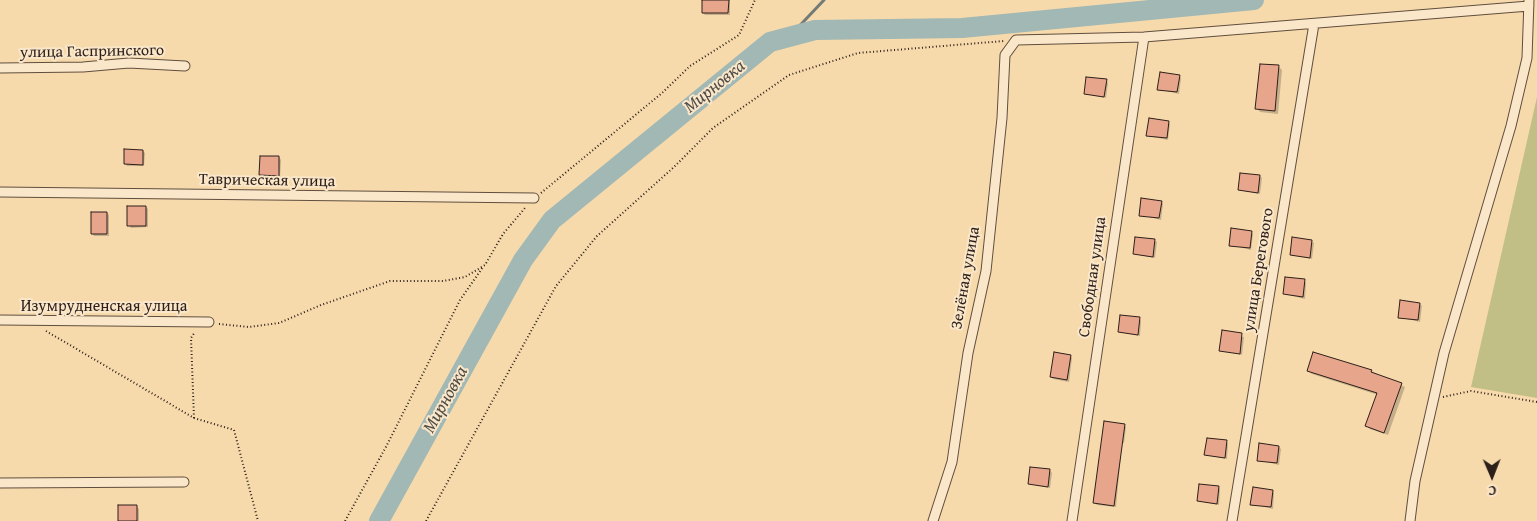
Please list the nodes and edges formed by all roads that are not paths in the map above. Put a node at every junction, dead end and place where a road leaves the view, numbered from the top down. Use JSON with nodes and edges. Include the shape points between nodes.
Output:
{"nodes":[{"id":1,"x":1529,"y":3,"type":"edge"},
{"id":2,"x":1314,"y":24,"type":"junction"},
{"id":3,"x":1144,"y":37,"type":"junction"},
{"id":4,"x":185,"y":66,"type":"dead end"},
{"id":5,"x":0,"y":68,"type":"edge"},
{"id":6,"x":0,"y":192,"type":"edge"},
{"id":7,"x":534,"y":198,"type":"road end"},
{"id":8,"x":0,"y":320,"type":"edge"},
{"id":9,"x":209,"y":322,"type":"road end"},
{"id":10,"x":184,"y":482,"type":"dead end"},
{"id":11,"x":0,"y":483,"type":"edge"},
{"id":12,"x":933,"y":521,"type":"edge"},
{"id":13,"x":1072,"y":521,"type":"edge"},
{"id":14,"x":1232,"y":521,"type":"edge"},
{"id":15,"x":1410,"y":521,"type":"edge"}],
"edges":[{"from":1,"to":2,"type":"street"},
{"from":1,"to":15,"type":"street","via":[[1527,58],[1511,126],[1444,353],[1415,481]]},
{"from":2,"to":3,"type":"street"},
{"from":2,"to":14,"type":"street","name":"улица Берегового"},
{"from":3,"to":12,"type":"street","name":"Зелёная улица","via":[[1016,40],[1005,56],[986,271],[968,353],[952,462]]},
{"from":3,"to":13,"type":"street","name":"Свободная улица"},
{"from":4,"to":5,"type":"street","name":"улица Гаспринского","via":[[129,63]]},
{"from":6,"to":7,"type":"street","name":"Таврическая улица"},
{"from":8,"to":9,"type":"street","name":"Изумрудненская улица"},
{"from":10,"to":11,"type":"street"}]}
